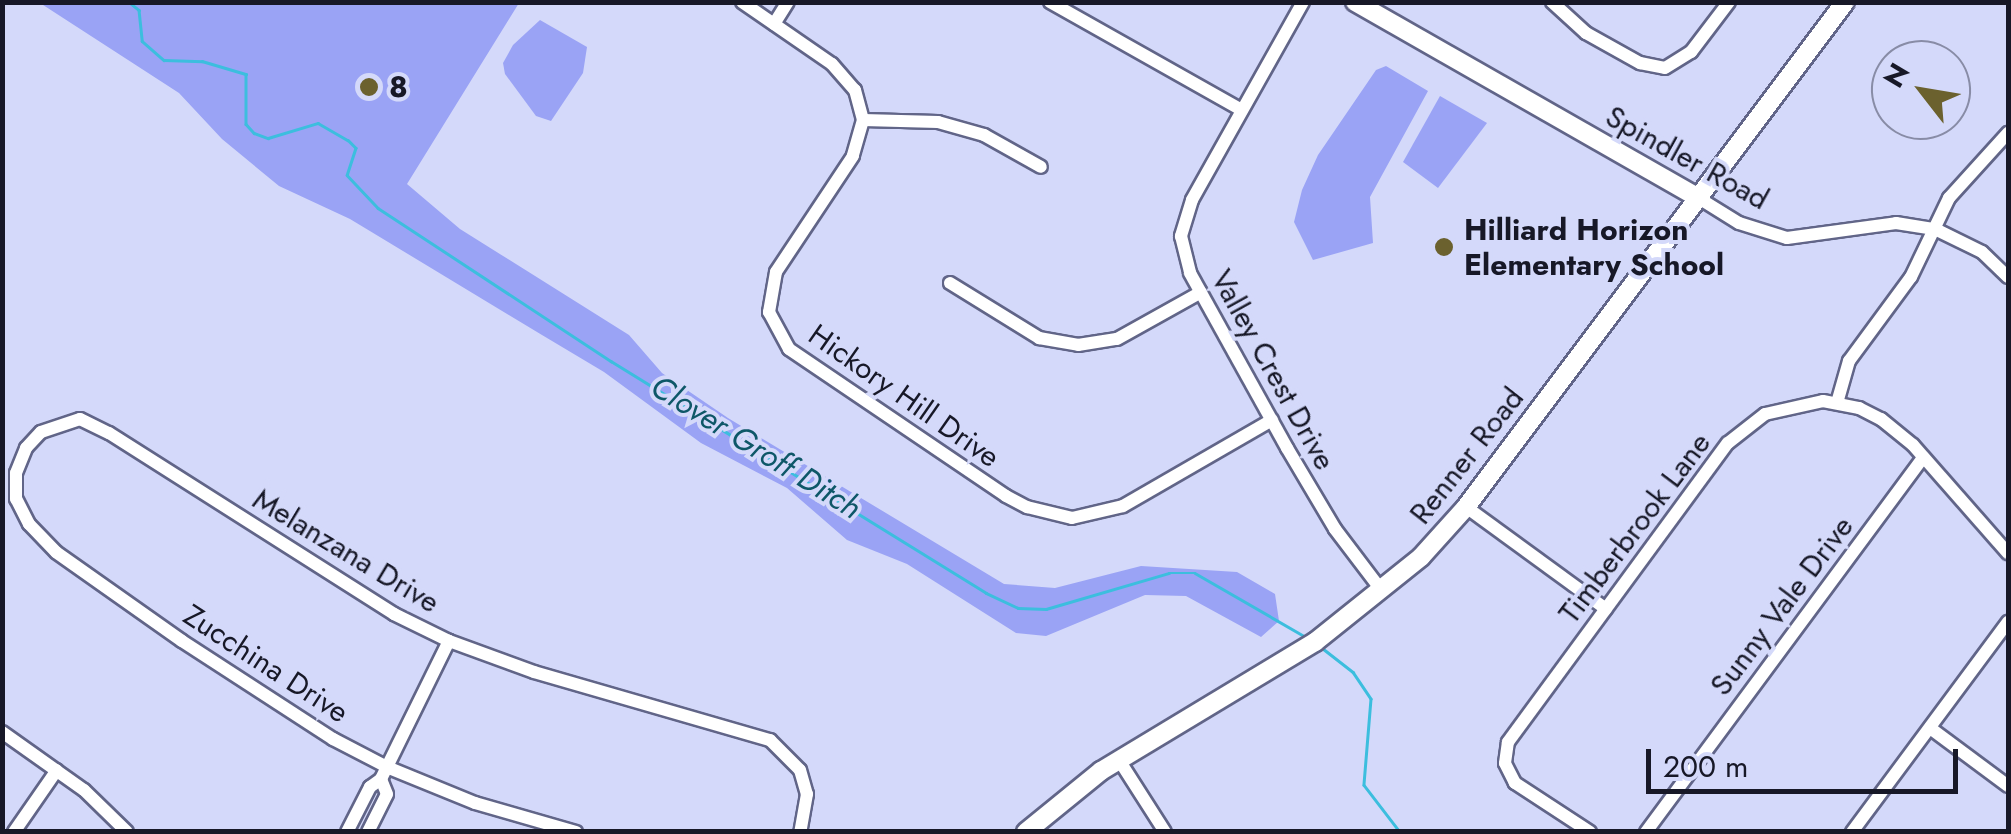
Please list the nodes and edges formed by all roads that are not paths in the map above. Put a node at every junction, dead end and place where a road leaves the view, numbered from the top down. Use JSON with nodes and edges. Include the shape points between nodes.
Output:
{"nodes":[{"id":1,"x":742,"y":2,"type":"edge"},
{"id":2,"x":788,"y":2,"type":"edge"},
{"id":3,"x":1050,"y":2,"type":"edge"},
{"id":4,"x":1303,"y":2,"type":"edge"},
{"id":5,"x":1355,"y":2,"type":"edge"},
{"id":6,"x":1552,"y":2,"type":"edge"},
{"id":7,"x":1729,"y":2,"type":"edge"},
{"id":8,"x":1845,"y":2,"type":"edge"},
{"id":9,"x":774,"y":24,"type":"junction"},
{"id":10,"x":1242,"y":110,"type":"junction"},
{"id":11,"x":863,"y":120,"type":"junction"},
{"id":12,"x":2008,"y":133,"type":"edge"},
{"id":13,"x":1042,"y":166,"type":"dead end"},
{"id":14,"x":1696,"y":198,"type":"junction"},
{"id":15,"x":1935,"y":229,"type":"junction"},
{"id":16,"x":2008,"y":276,"type":"edge"},
{"id":17,"x":950,"y":283,"type":"dead end"},
{"id":18,"x":1201,"y":292,"type":"junction"},
{"id":19,"x":1837,"y":402,"type":"junction"},
{"id":20,"x":1272,"y":420,"type":"junction"},
{"id":21,"x":26,"y":448,"type":"joint"},
{"id":22,"x":1923,"y":458,"type":"junction"},
{"id":23,"x":1466,"y":508,"type":"junction"},
{"id":24,"x":2008,"y":553,"type":"edge"},
{"id":25,"x":1382,"y":591,"type":"junction"},
{"id":26,"x":1606,"y":609,"type":"junction"},
{"id":27,"x":2008,"y":622,"type":"edge"},
{"id":28,"x":449,"y":641,"type":"junction"},
{"id":29,"x":1930,"y":728,"type":"junction"},
{"id":30,"x":2,"y":732,"type":"edge"},
{"id":31,"x":1119,"y":760,"type":"junction"},
{"id":32,"x":57,"y":770,"type":"junction"},
{"id":33,"x":384,"y":774,"type":"junction"},
{"id":34,"x":2008,"y":786,"type":"edge"},
{"id":35,"x":14,"y":832,"type":"edge"},
{"id":36,"x":127,"y":832,"type":"edge"},
{"id":37,"x":348,"y":832,"type":"edge"},
{"id":38,"x":368,"y":832,"type":"edge"},
{"id":39,"x":576,"y":832,"type":"edge"},
{"id":40,"x":800,"y":832,"type":"edge"},
{"id":41,"x":1026,"y":832,"type":"edge"},
{"id":42,"x":1165,"y":832,"type":"edge"},
{"id":43,"x":1590,"y":832,"type":"edge"},
{"id":44,"x":1646,"y":832,"type":"edge"},
{"id":45,"x":1852,"y":832,"type":"edge"}],
"edges":[{"from":1,"to":9,"type":"street"},
{"from":2,"to":9,"type":"street"},
{"from":3,"to":10,"type":"street"},
{"from":4,"to":10,"type":"street","name":"Valley Crest Drive"},
{"from":5,"to":14,"type":"main road","name":"Spindler Road"},
{"from":6,"to":7,"type":"street","via":[[1586,33],[1640,64],[1665,68],[1691,52]]},
{"from":8,"to":14,"type":"main road","name":"Renner Road"},
{"from":9,"to":11,"type":"street","via":[[832,64],[854,90]]},
{"from":10,"to":18,"type":"street","name":"Valley Crest Drive","via":[[1192,200],[1181,236]]},
{"from":11,"to":13,"type":"street","via":[[938,122],[984,135]]},
{"from":11,"to":20,"type":"street","name":"Hickory Hill Drive","via":[[852,156],[794,240],[770,292],[776,332],[813,366],[1006,496],[1072,518],[1123,506]]},
{"from":12,"to":15,"type":"street","via":[[1958,185]]},
{"from":14,"to":15,"type":"street","name":"Spindler Road","via":[[1739,224],[1787,238],[1896,224]]},
{"from":14,"to":23,"type":"main road","name":"Renner Road"},
{"from":15,"to":16,"type":"street","name":"Spindler Road","via":[[1968,243]]},
{"from":15,"to":19,"type":"street","via":[[1902,293],[1849,361]]},
{"from":17,"to":18,"type":"street","via":[[1040,338],[1078,345],[1117,339]]},
{"from":18,"to":20,"type":"street","name":"Valley Crest Drive"},
{"from":19,"to":22,"type":"street","via":[[1881,419]]},
{"from":19,"to":26,"type":"street","name":"Timberbrook Lane","via":[[1788,407],[1748,426],[1720,453]]},
{"from":20,"to":25,"type":"street","name":"Valley Crest Drive","via":[[1335,529]]},
{"from":21,"to":28,"type":"street","name":"Melanzana Drive","via":[[41,432],[80,419],[394,614]]},
{"from":21,"to":33,"type":"street","name":"Zucchina Drive","via":[[16,499],[28,524],[56,552]]},
{"from":22,"to":24,"type":"street"},
{"from":22,"to":44,"type":"street","name":"Sunny Vale Drive"},
{"from":23,"to":25,"type":"main road","name":"Renner Road"},
{"from":23,"to":26,"type":"street"},
{"from":25,"to":31,"type":"main road","name":"Renner Road","via":[[1315,642]]},
{"from":26,"to":43,"type":"street","name":"Timberbrook Lane","via":[[1508,742],[1505,763],[1516,782]]},
{"from":27,"to":29,"type":"street"},
{"from":28,"to":33,"type":"street"},
{"from":28,"to":40,"type":"street","name":"Melanzana Drive","via":[[770,740],[800,770],[808,794]]},
{"from":29,"to":34,"type":"street"},
{"from":29,"to":45,"type":"street"},
{"from":30,"to":32,"type":"street"},
{"from":31,"to":41,"type":"main road","name":"Renner Road"},
{"from":31,"to":42,"type":"street"},
{"from":32,"to":35,"type":"street"},
{"from":32,"to":36,"type":"street"},
{"from":33,"to":37,"type":"street"},
{"from":33,"to":38,"type":"street","via":[[387,794]]},
{"from":33,"to":39,"type":"street","name":"Zucchina Drive"}]}
